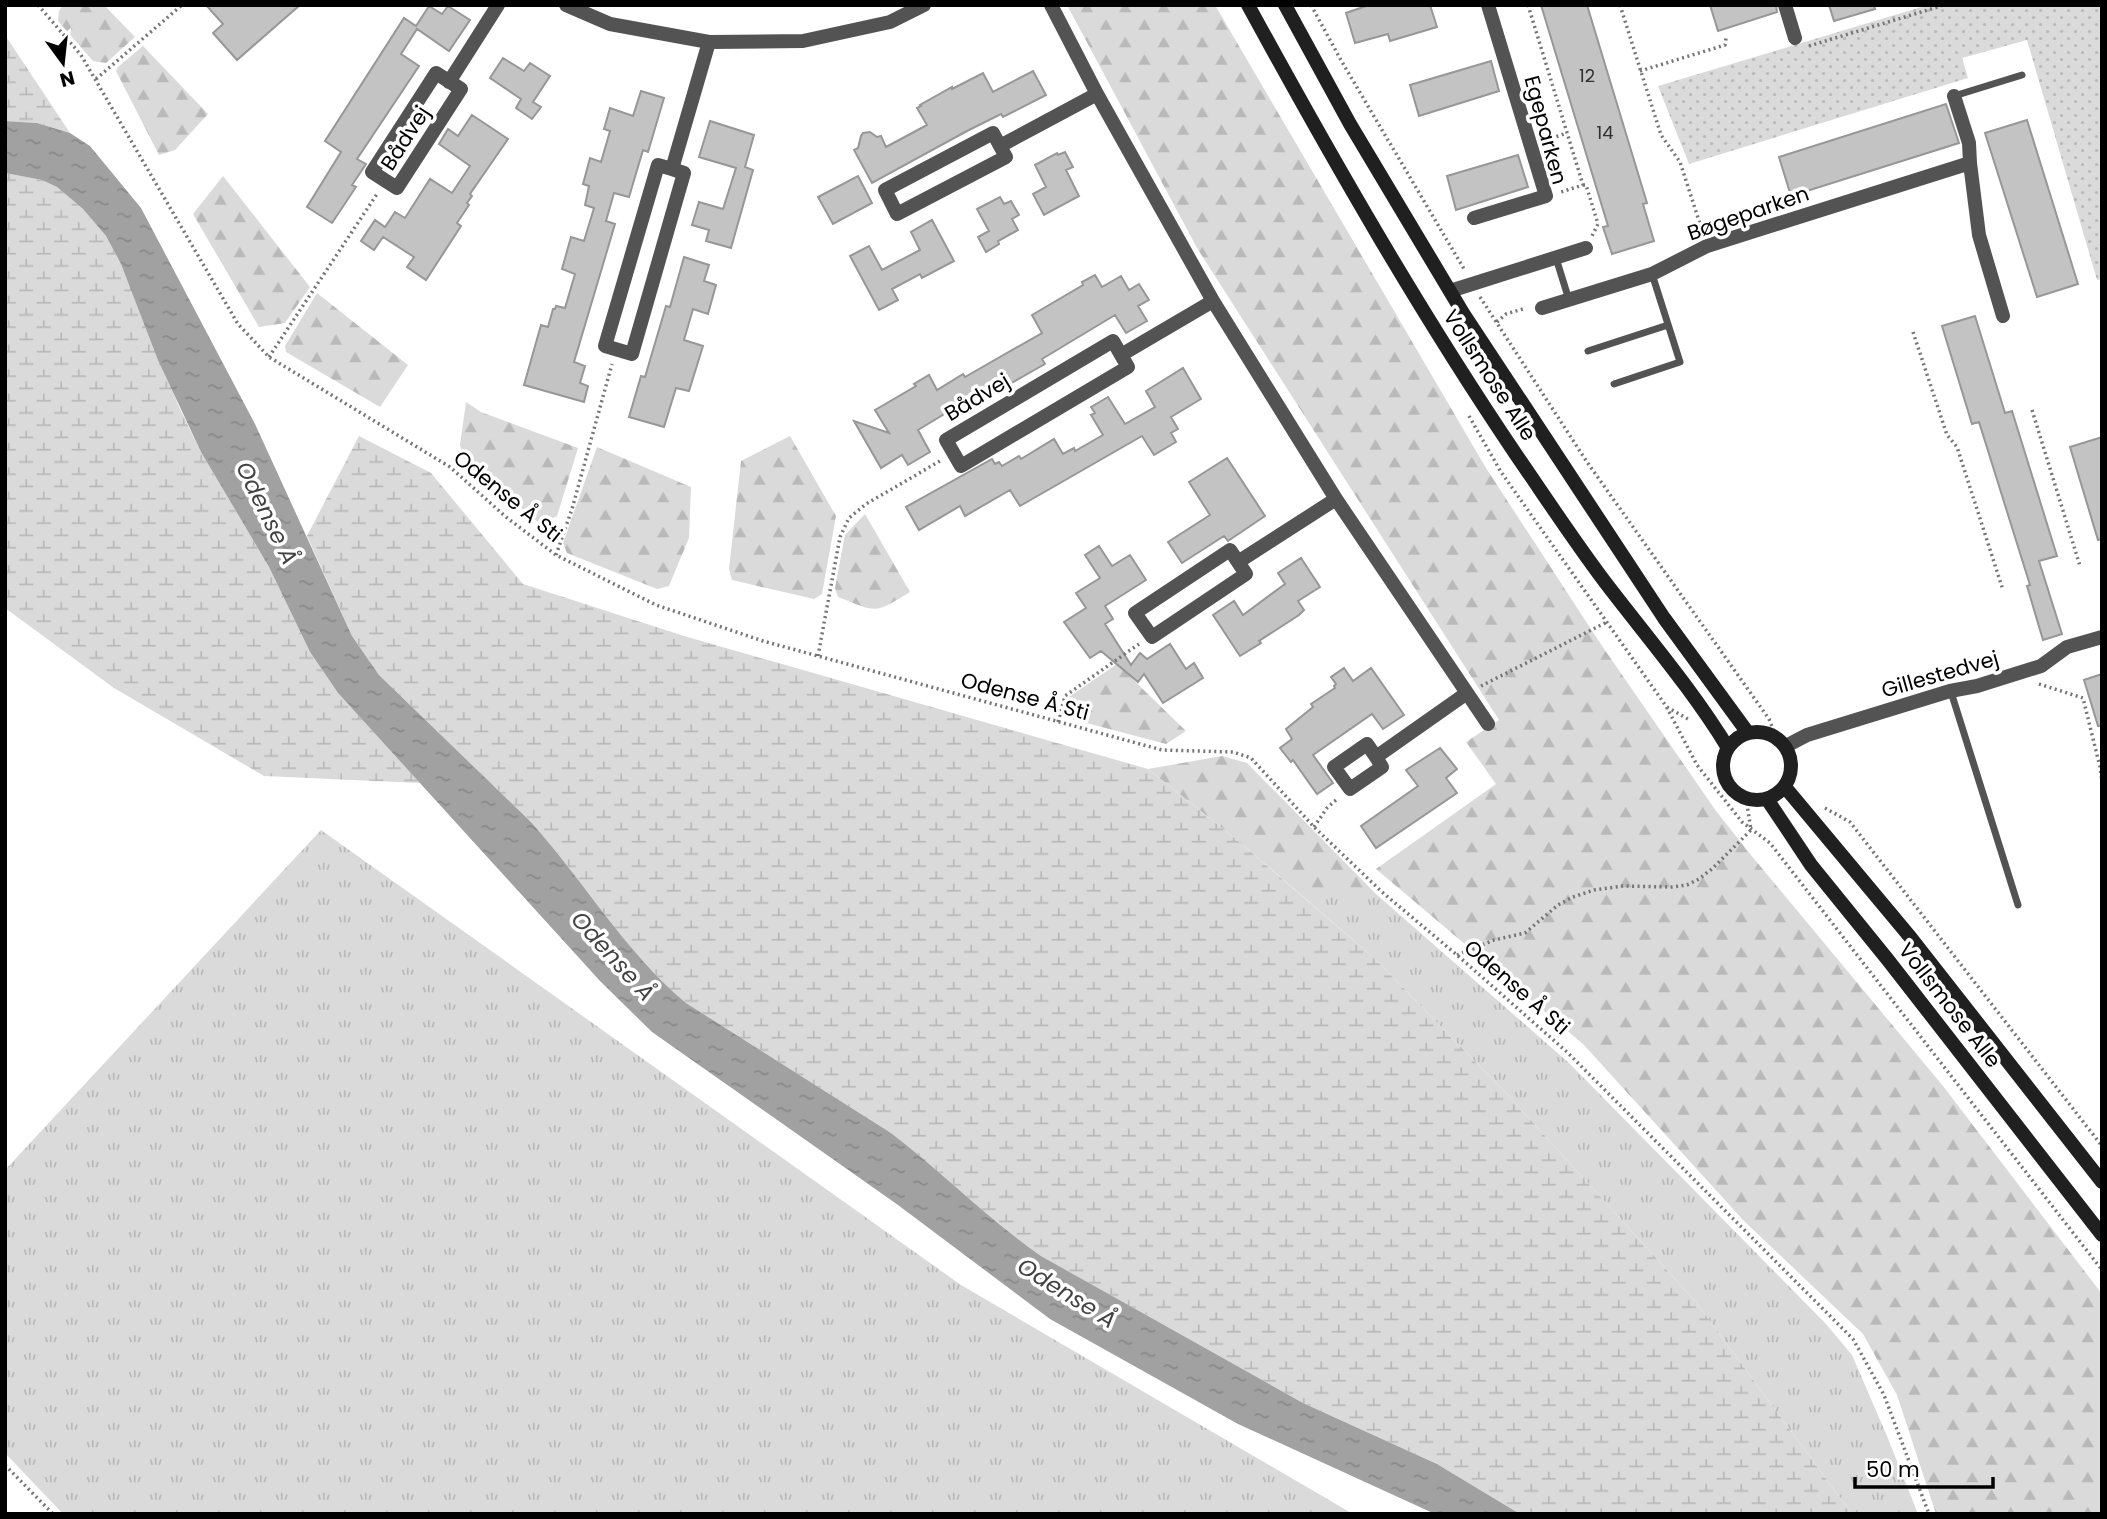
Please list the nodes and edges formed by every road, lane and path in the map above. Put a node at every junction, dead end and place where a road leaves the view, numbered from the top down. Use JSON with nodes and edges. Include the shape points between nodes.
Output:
{"nodes":[{"id":1,"x":38,"y":5,"type":"edge"},
{"id":2,"x":182,"y":5,"type":"edge"},
{"id":3,"x":498,"y":5,"type":"edge"},
{"id":4,"x":566,"y":5,"type":"edge"},
{"id":5,"x":924,"y":5,"type":"edge"},
{"id":6,"x":1051,"y":5,"type":"edge"},
{"id":7,"x":1248,"y":5,"type":"edge"},
{"id":8,"x":1285,"y":5,"type":"edge"},
{"id":9,"x":1311,"y":5,"type":"edge"},
{"id":10,"x":1488,"y":5,"type":"edge"},
{"id":11,"x":1528,"y":5,"type":"edge"},
{"id":12,"x":1620,"y":5,"type":"edge"},
{"id":13,"x":1785,"y":5,"type":"edge"},
{"id":14,"x":1941,"y":6,"type":"edge"},
{"id":15,"x":1726,"y":38,"type":"dead end"},
{"id":16,"x":1795,"y":38,"type":"joint"},
{"id":17,"x":709,"y":42,"type":"junction"},
{"id":18,"x":1640,"y":71,"type":"junction"},
{"id":19,"x":2022,"y":75,"type":"dead end"},
{"id":20,"x":95,"y":79,"type":"junction"},
{"id":21,"x":449,"y":82,"type":"junction"},
{"id":22,"x":1097,"y":94,"type":"junction"},
{"id":23,"x":1954,"y":96,"type":"joint"},
{"id":24,"x":1567,"y":133,"type":"junction"},
{"id":25,"x":1530,"y":145,"type":"junction"},
{"id":26,"x":1000,"y":146,"type":"junction"},
{"id":27,"x":1970,"y":163,"type":"junction"},
{"id":28,"x":672,"y":169,"type":"junction"},
{"id":29,"x":386,"y":181,"type":"junction"},
{"id":30,"x":1583,"y":185,"type":"junction"},
{"id":31,"x":1546,"y":196,"type":"junction"},
{"id":32,"x":1474,"y":218,"type":"dead end"},
{"id":33,"x":1598,"y":224,"type":"dead end"},
{"id":34,"x":1707,"y":246,"type":"junction"},
{"id":35,"x":1586,"y":248,"type":"dead end"},
{"id":36,"x":1556,"y":257,"type":"junction"},
{"id":37,"x":1653,"y":274,"type":"junction"},
{"id":38,"x":1472,"y":284,"type":"junction"},
{"id":39,"x":1450,"y":291,"type":"junction"},
{"id":40,"x":1569,"y":300,"type":"junction"},
{"id":41,"x":1213,"y":301,"type":"junction"},
{"id":42,"x":1542,"y":308,"type":"joint"},
{"id":43,"x":2003,"y":316,"type":"dead end"},
{"id":44,"x":1497,"y":322,"type":"junction"},
{"id":45,"x":1668,"y":325,"type":"junction"},
{"id":46,"x":1913,"y":332,"type":"dead end"},
{"id":47,"x":616,"y":349,"type":"junction"},
{"id":48,"x":1588,"y":351,"type":"dead end"},
{"id":49,"x":1121,"y":355,"type":"junction"},
{"id":50,"x":269,"y":357,"type":"junction"},
{"id":51,"x":1614,"y":384,"type":"dead end"},
{"id":52,"x":2032,"y":410,"type":"dead end"},
{"id":53,"x":953,"y":453,"type":"junction"},
{"id":54,"x":1336,"y":499,"type":"junction"},
{"id":55,"x":556,"y":555,"type":"junction"},
{"id":56,"x":1238,"y":562,"type":"junction"},
{"id":57,"x":2080,"y":566,"type":"dead end"},
{"id":58,"x":2003,"y":590,"type":"dead end"},
{"id":59,"x":1606,"y":622,"type":"dead end"},
{"id":60,"x":1152,"y":637,"type":"junction"},
{"id":61,"x":2102,"y":637,"type":"edge"},
{"id":62,"x":818,"y":656,"type":"junction"},
{"id":63,"x":2039,"y":684,"type":"dead end"},
{"id":64,"x":1950,"y":691,"type":"junction"},
{"id":65,"x":1467,"y":693,"type":"junction"},
{"id":66,"x":1058,"y":722,"type":"junction"},
{"id":67,"x":1488,"y":724,"type":"dead end"},
{"id":68,"x":1748,"y":733,"type":"junction"},
{"id":69,"x":1781,"y":741,"type":"junction"},
{"id":70,"x":1728,"y":748,"type":"junction"},
{"id":71,"x":1376,"y":757,"type":"junction"},
{"id":72,"x":2102,"y":782,"type":"edge"},
{"id":73,"x":1785,"y":787,"type":"junction"},
{"id":74,"x":1350,"y":789,"type":"junction"},
{"id":75,"x":1746,"y":798,"type":"junction"},
{"id":76,"x":1767,"y":799,"type":"junction"},
{"id":77,"x":1817,"y":804,"type":"dead end"},
{"id":78,"x":1314,"y":827,"type":"junction"},
{"id":79,"x":2018,"y":905,"type":"dead end"},
{"id":80,"x":1457,"y":955,"type":"junction"},
{"id":81,"x":2102,"y":1146,"type":"edge"},
{"id":82,"x":2102,"y":1182,"type":"edge"},
{"id":83,"x":2102,"y":1236,"type":"edge"},
{"id":84,"x":5,"y":1465,"type":"edge"},
{"id":85,"x":52,"y":1514,"type":"edge"},
{"id":86,"x":1930,"y":1514,"type":"edge"}],
"edges":[{"from":1,"to":20,"type":"path","name":"Odense Å Sti","via":[[81,55]]},
{"from":2,"to":20,"type":"path"},
{"from":3,"to":21,"type":"street"},
{"from":4,"to":17,"type":"street","via":[[610,24]]},
{"from":5,"to":17,"type":"street","via":[[890,22],[803,41]]},
{"from":6,"to":22,"type":"street"},
{"from":7,"to":70,"type":"street","name":"Vollsmose Alle","via":[[1321,140],[1451,354],[1596,570],[1704,709]]},
{"from":8,"to":39,"type":"street","name":"Vollsmose Alle"},
{"from":9,"to":38,"type":"path"},
{"from":10,"to":25,"type":"street","name":"Egeparken"},
{"from":11,"to":24,"type":"path"},
{"from":12,"to":18,"type":"path"},
{"from":13,"to":16,"type":"street"},
{"from":14,"to":16,"type":"path","via":[[1806,47],[1802,38]]},
{"from":15,"to":18,"type":"path","via":[[1725,45]]},
{"from":17,"to":28,"type":"street"},
{"from":18,"to":34,"type":"path","via":[[1661,135],[1681,162]]},
{"from":19,"to":23,"type":"lane"},
{"from":20,"to":50,"type":"path","name":"Odense Å Sti","via":[[238,324]]},
{"from":21,"to":29,"type":"street","name":"Bådvej","via":[[461,89],[397,188]]},
{"from":21,"to":29,"type":"street","name":"Bådvej","via":[[436,73],[372,172]]},
{"from":22,"to":26,"type":"street"},
{"from":22,"to":41,"type":"street"},
{"from":23,"to":27,"type":"street","via":[[1969,143]]},
{"from":24,"to":25,"type":"path"},
{"from":24,"to":30,"type":"path"},
{"from":25,"to":31,"type":"street","name":"Egeparken"},
{"from":26,"to":26,"type":"street","via":[[1006,158],[897,214],[885,190],[992,133]]},
{"from":27,"to":34,"type":"street","name":"Bøgeparken"},
{"from":27,"to":43,"type":"street","via":[[1979,235]]},
{"from":28,"to":47,"type":"street","via":[[658,165],[605,346]]},
{"from":28,"to":47,"type":"street","via":[[684,173],[632,354]]},
{"from":29,"to":50,"type":"path"},
{"from":30,"to":31,"type":"path"},
{"from":30,"to":33,"type":"path"},
{"from":31,"to":32,"type":"street","name":"Egeparken"},
{"from":34,"to":37,"type":"street","name":"Bøgeparken"},
{"from":35,"to":36,"type":"street"},
{"from":36,"to":38,"type":"street"},
{"from":36,"to":40,"type":"lane"},
{"from":37,"to":40,"type":"street","name":"Bøgeparken"},
{"from":37,"to":45,"type":"lane"},
{"from":38,"to":39,"type":"street"},
{"from":38,"to":44,"type":"path"},
{"from":39,"to":68,"type":"street","name":"Vollsmose Alle","via":[[1664,618]]},
{"from":40,"to":42,"type":"street","name":"Bøgeparken"},
{"from":41,"to":49,"type":"street"},
{"from":41,"to":54,"type":"street"},
{"from":42,"to":44,"type":"path","via":[[1506,314]]},
{"from":44,"to":69,"type":"path","via":[[1587,462]]},
{"from":45,"to":48,"type":"lane"},
{"from":45,"to":51,"type":"lane","via":[[1680,362]]},
{"from":46,"to":58,"type":"path","via":[[1947,435],[1957,447]]},
{"from":47,"to":55,"type":"path"},
{"from":49,"to":53,"type":"street","name":"Bådvej","via":[[1128,367],[961,466]]},
{"from":49,"to":53,"type":"street","name":"Bådvej","via":[[1113,341],[946,440]]},
{"from":50,"to":55,"type":"path","name":"Odense Å Sti","via":[[450,467]]},
{"from":52,"to":57,"type":"path"},
{"from":53,"to":62,"type":"path","via":[[849,518],[839,537]]},
{"from":54,"to":56,"type":"street"},
{"from":54,"to":65,"type":"street"},
{"from":55,"to":62,"type":"path","name":"Odense Å Sti","via":[[656,605]]},
{"from":56,"to":60,"type":"street","via":[[1246,575]]},
{"from":56,"to":60,"type":"street","via":[[1230,550],[1135,613]]},
{"from":59,"to":65,"type":"path"},
{"from":60,"to":66,"type":"path","via":[[1065,696]]},
{"from":61,"to":64,"type":"street","name":"Gillestedvej","via":[[2067,647],[2041,666]]},
{"from":62,"to":66,"type":"path","name":"Odense Å Sti"},
{"from":63,"to":72,"type":"path","via":[[2083,698]]},
{"from":64,"to":69,"type":"street","name":"Gillestedvej"},
{"from":64,"to":79,"type":"lane"},
{"from":65,"to":67,"type":"street"},
{"from":65,"to":71,"type":"street"},
{"from":66,"to":78,"type":"path","name":"Odense Å Sti","via":[[1162,750],[1233,752],[1251,758]]},
{"from":68,"to":69,"type":"street","via":[[1762,732]]},
{"from":68,"to":70,"type":"street"},
{"from":69,"to":73,"type":"street","via":[[1792,768]]},
{"from":70,"to":75,"type":"street","via":[[1723,772],[1727,783]]},
{"from":71,"to":74,"type":"street","via":[[1382,767]]},
{"from":71,"to":74,"type":"street","via":[[1367,744],[1335,767]]},
{"from":73,"to":76,"type":"street"},
{"from":73,"to":82,"type":"street","name":"Vollsmose Alle","via":[[1911,938]]},
{"from":74,"to":78,"type":"path","via":[[1327,808]]},
{"from":75,"to":76,"type":"street"},
{"from":75,"to":80,"type":"path","via":[[1751,830],[1699,879],[1672,887],[1594,890],[1558,905],[1525,933]]},
{"from":76,"to":83,"type":"street","name":"Vollsmose Alle","via":[[1811,865]]},
{"from":77,"to":81,"type":"path","via":[[1850,822]]},
{"from":78,"to":80,"type":"path","name":"Odense Å Sti"},
{"from":80,"to":86,"type":"path","name":"Odense Å Sti","via":[[1567,1052],[1853,1339],[1884,1395]]},
{"from":84,"to":85,"type":"path"}]}
